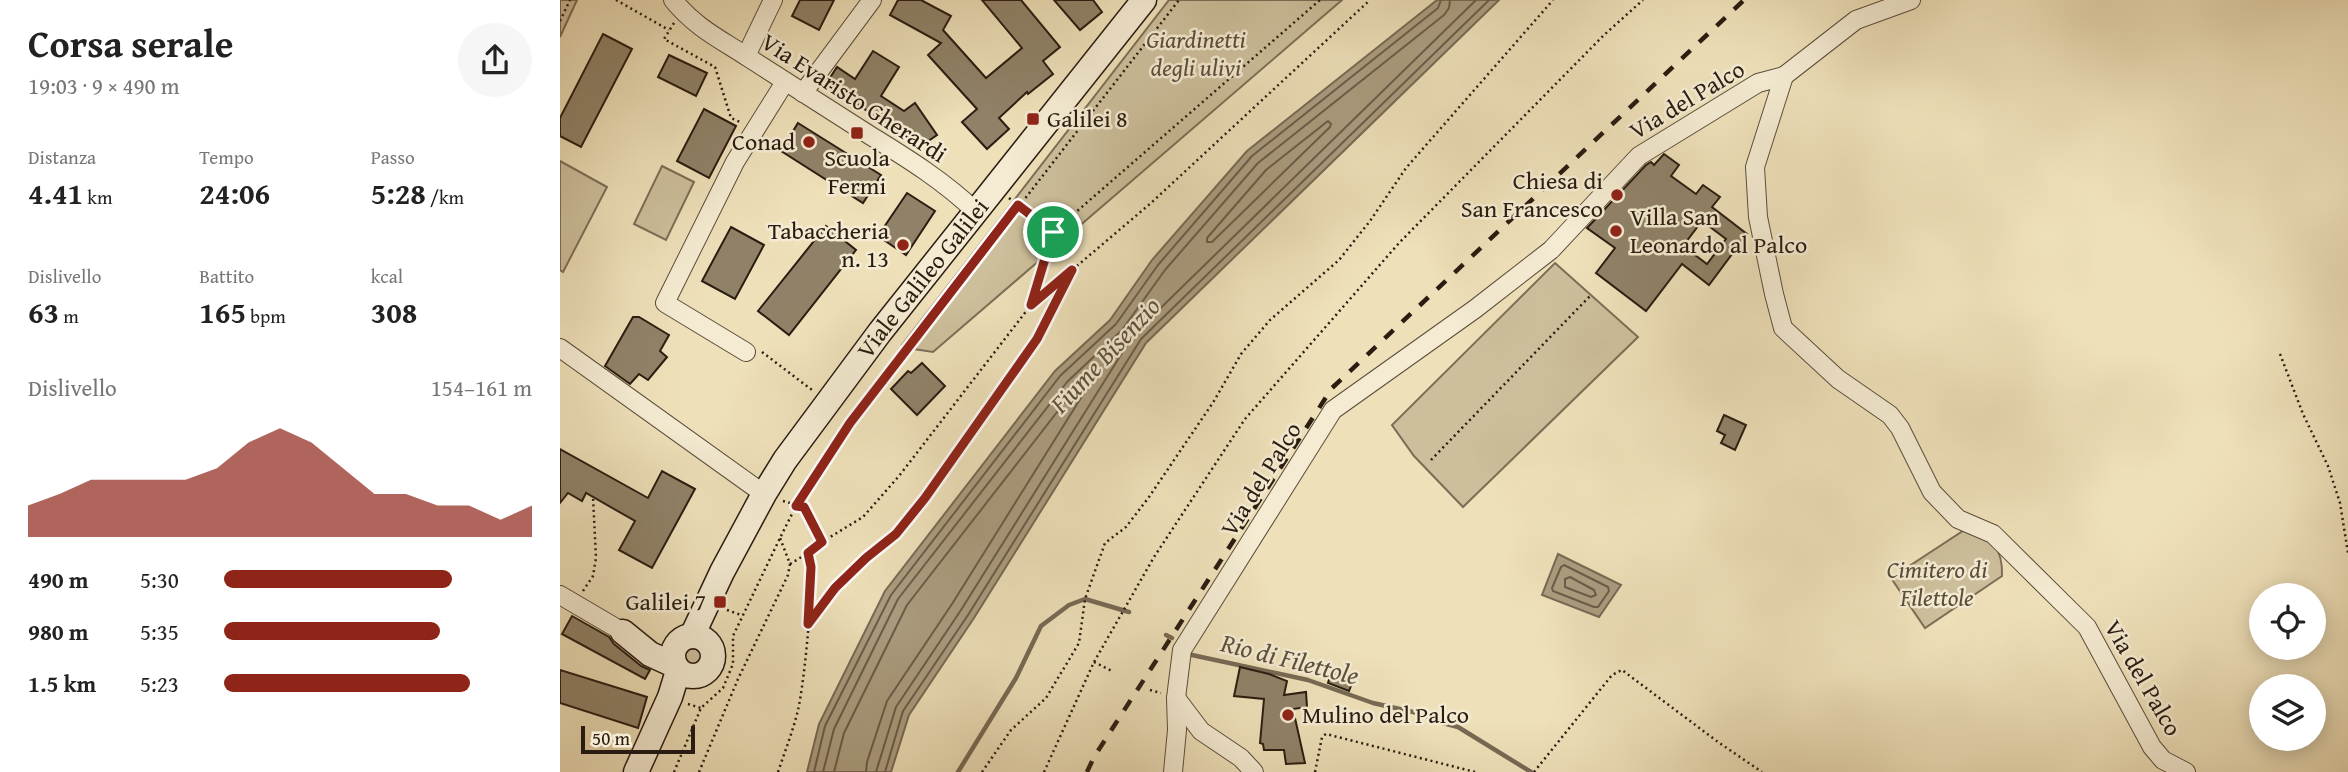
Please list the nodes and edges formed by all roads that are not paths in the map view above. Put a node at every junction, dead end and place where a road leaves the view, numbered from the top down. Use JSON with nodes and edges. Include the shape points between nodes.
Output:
{"nodes":[{"id":1,"x":773,"y":0,"type":"edge"},
{"id":2,"x":872,"y":0,"type":"edge"},
{"id":3,"x":1144,"y":0,"type":"edge"},
{"id":4,"x":1911,"y":0,"type":"edge"},
{"id":5,"x":678,"y":6,"type":"edge"},
{"id":6,"x":746,"y":56,"type":"junction"},
{"id":7,"x":1784,"y":76,"type":"junction"},
{"id":8,"x":785,"y":82,"type":"junction"},
{"id":9,"x":803,"y":93,"type":"junction"},
{"id":10,"x":975,"y":211,"type":"junction"},
{"id":11,"x":560,"y":348,"type":"edge"},
{"id":12,"x":752,"y":350,"type":"road end"},
{"id":13,"x":764,"y":494,"type":"junction"},
{"id":14,"x":567,"y":599,"type":"edge"},
{"id":15,"x":623,"y":632,"type":"joint"},
{"id":16,"x":688,"y":657,"type":"junction"},
{"id":17,"x":1176,"y":698,"type":"junction"},
{"id":18,"x":1177,"y":730,"type":"junction"},
{"id":19,"x":1201,"y":731,"type":"junction"},
{"id":20,"x":636,"y":772,"type":"edge"},
{"id":21,"x":1173,"y":772,"type":"edge"},
{"id":22,"x":1254,"y":772,"type":"edge"},
{"id":23,"x":2186,"y":772,"type":"edge"}],
"edges":[{"from":1,"to":6,"type":"street"},
{"from":2,"to":9,"type":"street"},
{"from":3,"to":10,"type":"main road","name":"Viale Galileo Galilei"},
{"from":4,"to":7,"type":"street","via":[[1856,20]]},
{"from":5,"to":6,"type":"street","name":"Via Evaristo Gherardi","via":[[718,40]]},
{"from":6,"to":8,"type":"street","name":"Via Evaristo Gherardi"},
{"from":7,"to":17,"type":"street","name":"Via del Palco","via":[[1758,83],[1639,156],[1551,250],[1333,410],[1182,650]]},
{"from":7,"to":23,"type":"street","name":"Via del Palco","via":[[1755,167],[1758,217],[1783,328],[1838,379],[1890,415],[1932,492],[1958,519],[1993,534],[2087,627],[2152,747],[2163,760]]},
{"from":8,"to":9,"type":"street","name":"Via Evaristo Gherardi"},
{"from":8,"to":12,"type":"street","via":[[735,162],[665,303]]},
{"from":9,"to":10,"type":"street","name":"Via Evaristo Gherardi","via":[[899,153]]},
{"from":10,"to":13,"type":"main road","name":"Viale Galileo Galilei"},
{"from":11,"to":13,"type":"street"},
{"from":13,"to":16,"type":"main road","name":"Viale Galileo Galilei","via":[[722,572]]},
{"from":14,"to":15,"type":"street"},
{"from":15,"to":16,"type":"main road","via":[[650,654]]},
{"from":16,"to":20,"type":"main road","name":"Viale Galileo Galilei"},
{"from":17,"to":18,"type":"street","name":"Via del Palco"},
{"from":17,"to":19,"type":"street"},
{"from":18,"to":19,"type":"street"},
{"from":18,"to":21,"type":"street","name":"Via del Palco"},
{"from":19,"to":22,"type":"street"}]}
